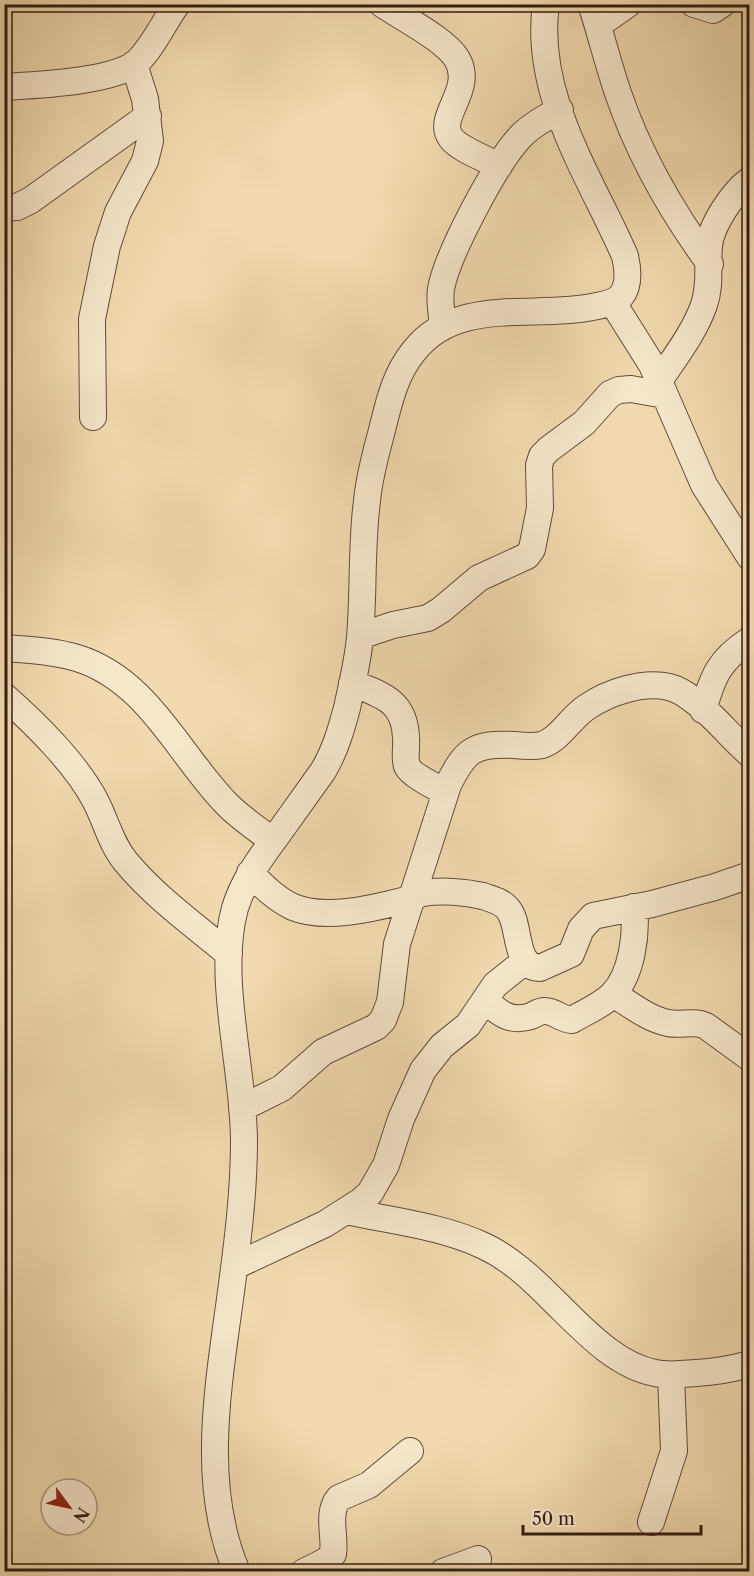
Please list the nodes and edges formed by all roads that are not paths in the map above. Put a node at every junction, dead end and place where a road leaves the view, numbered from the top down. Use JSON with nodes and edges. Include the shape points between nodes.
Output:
{"nodes":[{"id":1,"x":177,"y":4,"type":"edge"},
{"id":2,"x":382,"y":4,"type":"edge"},
{"id":3,"x":546,"y":4,"type":"edge"},
{"id":4,"x":628,"y":4,"type":"edge"},
{"id":5,"x":694,"y":4,"type":"edge"},
{"id":6,"x":722,"y":4,"type":"edge"},
{"id":7,"x":595,"y":15,"type":"edge"},
{"id":8,"x":134,"y":64,"type":"junction"},
{"id":9,"x":4,"y":87,"type":"edge"},
{"id":10,"x":560,"y":110,"type":"junction"},
{"id":11,"x":148,"y":116,"type":"junction"},
{"id":12,"x":499,"y":166,"type":"junction"},
{"id":13,"x":750,"y":180,"type":"edge"},
{"id":14,"x":4,"y":208,"type":"edge"},
{"id":15,"x":710,"y":264,"type":"junction"},
{"id":16,"x":613,"y":303,"type":"junction"},
{"id":17,"x":443,"y":326,"type":"junction"},
{"id":18,"x":662,"y":388,"type":"junction"},
{"id":19,"x":93,"y":417,"type":"dead end"},
{"id":20,"x":750,"y":557,"type":"edge"},
{"id":21,"x":360,"y":636,"type":"junction"},
{"id":22,"x":750,"y":640,"type":"edge"},
{"id":23,"x":4,"y":648,"type":"edge"},
{"id":24,"x":352,"y":683,"type":"junction"},
{"id":25,"x":4,"y":696,"type":"edge"},
{"id":26,"x":704,"y":710,"type":"junction"},
{"id":27,"x":750,"y":754,"type":"edge"},
{"id":28,"x":445,"y":792,"type":"junction"},
{"id":29,"x":273,"y":841,"type":"junction"},
{"id":30,"x":250,"y":873,"type":"junction"},
{"id":31,"x":750,"y":875,"type":"edge"},
{"id":32,"x":412,"y":897,"type":"junction"},
{"id":33,"x":634,"y":907,"type":"junction"},
{"id":34,"x":229,"y":954,"type":"junction"},
{"id":35,"x":525,"y":962,"type":"junction"},
{"id":36,"x":613,"y":994,"type":"junction"},
{"id":37,"x":484,"y":999,"type":"junction"},
{"id":38,"x":750,"y":1058,"type":"edge"},
{"id":39,"x":242,"y":1108,"type":"junction"},
{"id":40,"x":346,"y":1211,"type":"junction"},
{"id":41,"x":235,"y":1266,"type":"junction"},
{"id":42,"x":750,"y":1364,"type":"edge"},
{"id":43,"x":671,"y":1375,"type":"junction"},
{"id":44,"x":410,"y":1450,"type":"dead end"},
{"id":45,"x":651,"y":1522,"type":"dead end"},
{"id":46,"x":478,"y":1559,"type":"dead end"},
{"id":47,"x":237,"y":1572,"type":"edge"},
{"id":48,"x":304,"y":1572,"type":"edge"},
{"id":49,"x":443,"y":1572,"type":"edge"}],
"edges":[{"from":1,"to":8,"type":"street"},
{"from":2,"to":12,"type":"street","via":[[457,58],[463,72],[462,84],[447,128],[459,146]]},
{"from":3,"to":10,"type":"street","via":[[548,64]]},
{"from":4,"to":7,"type":"street"},
{"from":5,"to":6,"type":"street","via":[[713,10]]},
{"from":7,"to":15,"type":"street","via":[[618,94],[652,172],[676,216]]},
{"from":8,"to":9,"type":"street","via":[[101,76]]},
{"from":8,"to":11,"type":"street"},
{"from":10,"to":12,"type":"street","via":[[539,120],[522,135]]},
{"from":10,"to":16,"type":"street","via":[[573,147],[625,256],[627,283]]},
{"from":11,"to":14,"type":"street","via":[[31,200]]},
{"from":11,"to":19,"type":"street","via":[[150,141],[145,161],[118,212],[92,320]]},
{"from":12,"to":17,"type":"street","via":[[444,279],[440,304]]},
{"from":13,"to":15,"type":"street","via":[[727,205],[715,226],[709,246]]},
{"from":15,"to":18,"type":"street","via":[[704,304]]},
{"from":16,"to":17,"type":"street","via":[[566,311],[490,313]]},
{"from":16,"to":18,"type":"street"},
{"from":17,"to":21,"type":"street","via":[[413,351],[391,394],[367,499]]},
{"from":18,"to":20,"type":"street","via":[[704,485]]},
{"from":18,"to":21,"type":"street","via":[[610,394],[584,423],[542,456],[540,508],[527,556],[479,578],[428,618]]},
{"from":21,"to":24,"type":"street"},
{"from":22,"to":26,"type":"street","via":[[735,649],[718,669]]},
{"from":23,"to":29,"type":"street","via":[[41,650],[101,667],[142,699],[225,803]]},
{"from":24,"to":28,"type":"street","via":[[393,702],[404,722],[407,766]]},
{"from":24,"to":29,"type":"street","via":[[333,754]]},
{"from":25,"to":34,"type":"street","via":[[71,766],[95,799],[124,860],[144,883]]},
{"from":26,"to":27,"type":"street"},
{"from":26,"to":28,"type":"street","via":[[670,687],[636,687],[615,693],[586,707],[544,744],[472,749],[457,766]]},
{"from":28,"to":32,"type":"street"},
{"from":29,"to":30,"type":"street"},
{"from":30,"to":32,"type":"street","via":[[296,908],[352,912]]},
{"from":30,"to":34,"type":"street","via":[[235,909]]},
{"from":31,"to":33,"type":"street"},
{"from":32,"to":35,"type":"street","via":[[442,892],[478,895],[501,903],[512,915]]},
{"from":32,"to":39,"type":"street","via":[[397,944],[390,1002],[383,1020],[323,1052],[282,1088]]},
{"from":33,"to":35,"type":"street","via":[[593,916],[581,928],[569,956],[540,968]]},
{"from":33,"to":36,"type":"street","via":[[633,951]]},
{"from":34,"to":39,"type":"street"},
{"from":35,"to":37,"type":"street","via":[[495,985]]},
{"from":36,"to":37,"type":"street","via":[[572,1020],[548,1011],[508,1018]]},
{"from":36,"to":38,"type":"street","via":[[661,1021],[699,1023]]},
{"from":37,"to":40,"type":"street","via":[[468,1025],[423,1070],[386,1166],[365,1197]]},
{"from":39,"to":41,"type":"street","via":[[244,1141]]},
{"from":40,"to":41,"type":"street"},
{"from":40,"to":43,"type":"street","via":[[433,1229],[484,1246],[531,1278],[591,1335],[625,1361],[646,1371]]},
{"from":41,"to":47,"type":"street","via":[[221,1369],[215,1454],[223,1534]]},
{"from":42,"to":43,"type":"street"},
{"from":43,"to":45,"type":"street","via":[[674,1451]]},
{"from":44,"to":48,"type":"street","via":[[369,1485],[336,1501],[333,1554]]},
{"from":46,"to":49,"type":"street"}]}
